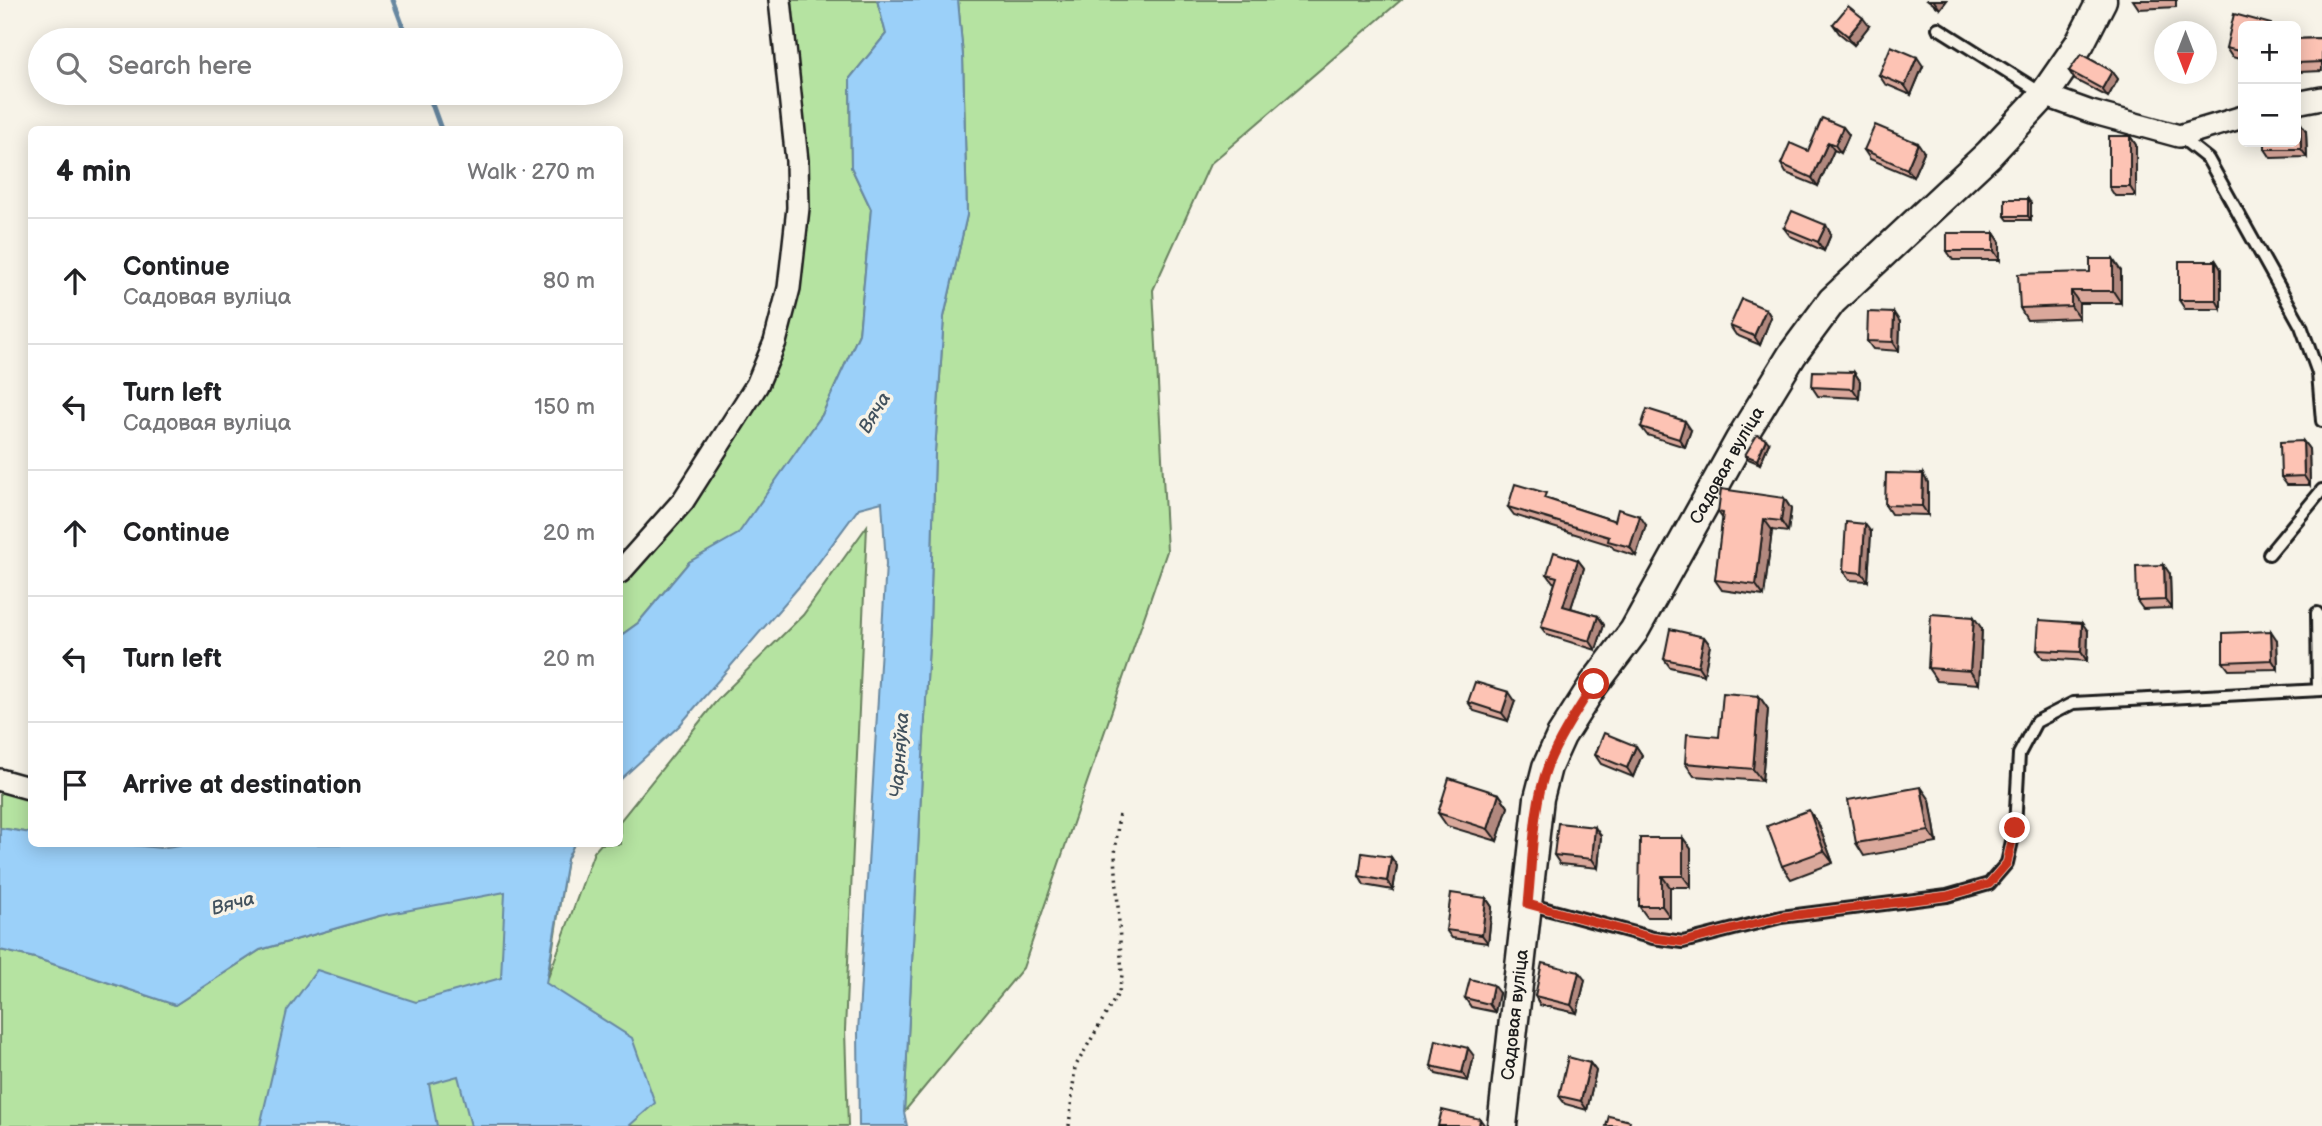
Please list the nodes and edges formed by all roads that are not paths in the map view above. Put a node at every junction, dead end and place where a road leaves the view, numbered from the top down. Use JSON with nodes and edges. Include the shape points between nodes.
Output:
{"nodes":[{"id":1,"x":780,"y":0,"type":"edge"},
{"id":2,"x":2102,"y":0,"type":"edge"},
{"id":3,"x":1938,"y":28,"type":"dead end"},
{"id":4,"x":2044,"y":94,"type":"junction"},
{"id":5,"x":2322,"y":97,"type":"edge"},
{"id":6,"x":2301,"y":102,"type":"edge"},
{"id":7,"x":2238,"y":118,"type":"edge"},
{"id":8,"x":2179,"y":136,"type":"junction"},
{"id":9,"x":2322,"y":421,"type":"edge"},
{"id":10,"x":2322,"y":490,"type":"edge"},
{"id":11,"x":2269,"y":554,"type":"dead end"},
{"id":12,"x":623,"y":569,"type":"edge"},
{"id":13,"x":2317,"y":613,"type":"dead end"},
{"id":14,"x":2320,"y":690,"type":"edge"},
{"id":15,"x":0,"y":780,"type":"edge"},
{"id":16,"x":28,"y":788,"type":"edge"},
{"id":17,"x":1528,"y":904,"type":"junction"},
{"id":18,"x":1502,"y":1126,"type":"edge"}],
"edges":[{"from":1,"to":12,"type":"street","via":[[798,208],[789,288],[775,342],[757,385],[683,501]]},
{"from":2,"to":4,"type":"street","name":"Садовая вуліца","via":[[2080,43]]},
{"from":3,"to":4,"type":"lane"},
{"from":4,"to":8,"type":"street","via":[[2091,113]]},
{"from":4,"to":17,"type":"street","name":"Садовая вуліца","via":[[1989,154],[1832,301],[1792,355],[1634,631],[1561,736],[1539,798]]},
{"from":5,"to":6,"type":"street"},
{"from":7,"to":8,"type":"street"},
{"from":8,"to":9,"type":"lane","via":[[2208,159],[2301,326],[2318,373]]},
{"from":10,"to":11,"type":"lane"},
{"from":13,"to":14,"type":"lane"},
{"from":14,"to":17,"type":"lane","via":[[2073,703],[2036,722],[2019,754],[2015,828],[2007,863],[1989,884],[1947,896],[1781,917],[1683,942]]},
{"from":15,"to":16,"type":"street"},
{"from":17,"to":18,"type":"street","name":"Садовая вуліца"}]}
